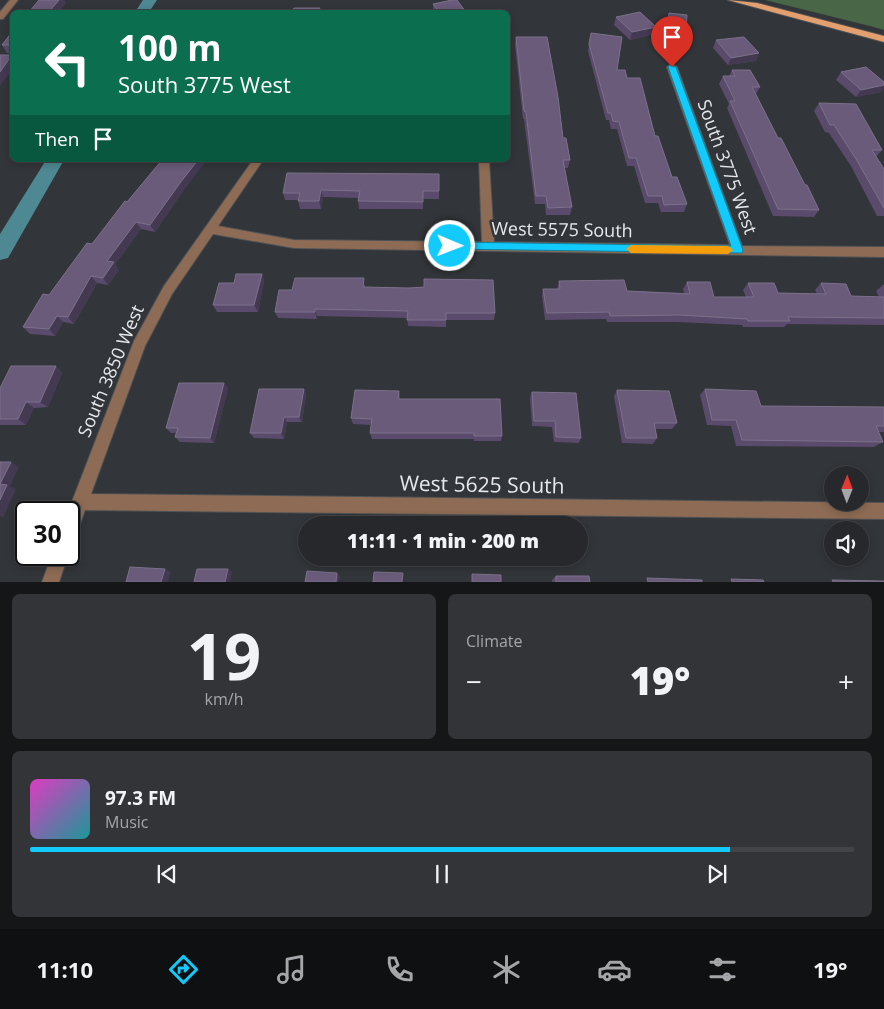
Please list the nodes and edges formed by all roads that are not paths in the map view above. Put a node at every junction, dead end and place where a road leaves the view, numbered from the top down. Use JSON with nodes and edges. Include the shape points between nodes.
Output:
{"nodes":[{"id":1,"x":14,"y":0,"type":"edge"},
{"id":2,"x":732,"y":0,"type":"edge"},
{"id":3,"x":0,"y":16,"type":"edge"},
{"id":4,"x":884,"y":40,"type":"edge"},
{"id":5,"x":672,"y":67,"type":"dead end"},
{"id":6,"x":257,"y":162,"type":"edge"},
{"id":7,"x":484,"y":162,"type":"edge"},
{"id":8,"x":210,"y":229,"type":"junction"},
{"id":9,"x":488,"y":247,"type":"junction"},
{"id":10,"x":738,"y":250,"type":"junction"},
{"id":11,"x":884,"y":252,"type":"edge"},
{"id":12,"x":80,"y":502,"type":"joint"},
{"id":13,"x":884,"y":511,"type":"edge"},
{"id":14,"x":56,"y":566,"type":"edge"},
{"id":15,"x":50,"y":582,"type":"edge"}],
"edges":[{"from":1,"to":3,"type":"street"},
{"from":2,"to":4,"type":"main road"},
{"from":5,"to":10,"type":"street","name":"South 3775 West"},
{"from":6,"to":8,"type":"street","name":"South 3850 West"},
{"from":7,"to":9,"type":"street"},
{"from":8,"to":9,"type":"street","name":"West 5575 South","via":[[294,244]]},
{"from":8,"to":12,"type":"street","name":"South 3850 West","via":[[168,290],[139,345]]},
{"from":9,"to":10,"type":"street","name":"West 5575 South"},
{"from":10,"to":11,"type":"street","name":"West 5575 South"},
{"from":12,"to":13,"type":"street","name":"West 5625 South"},
{"from":14,"to":15,"type":"street"}]}
